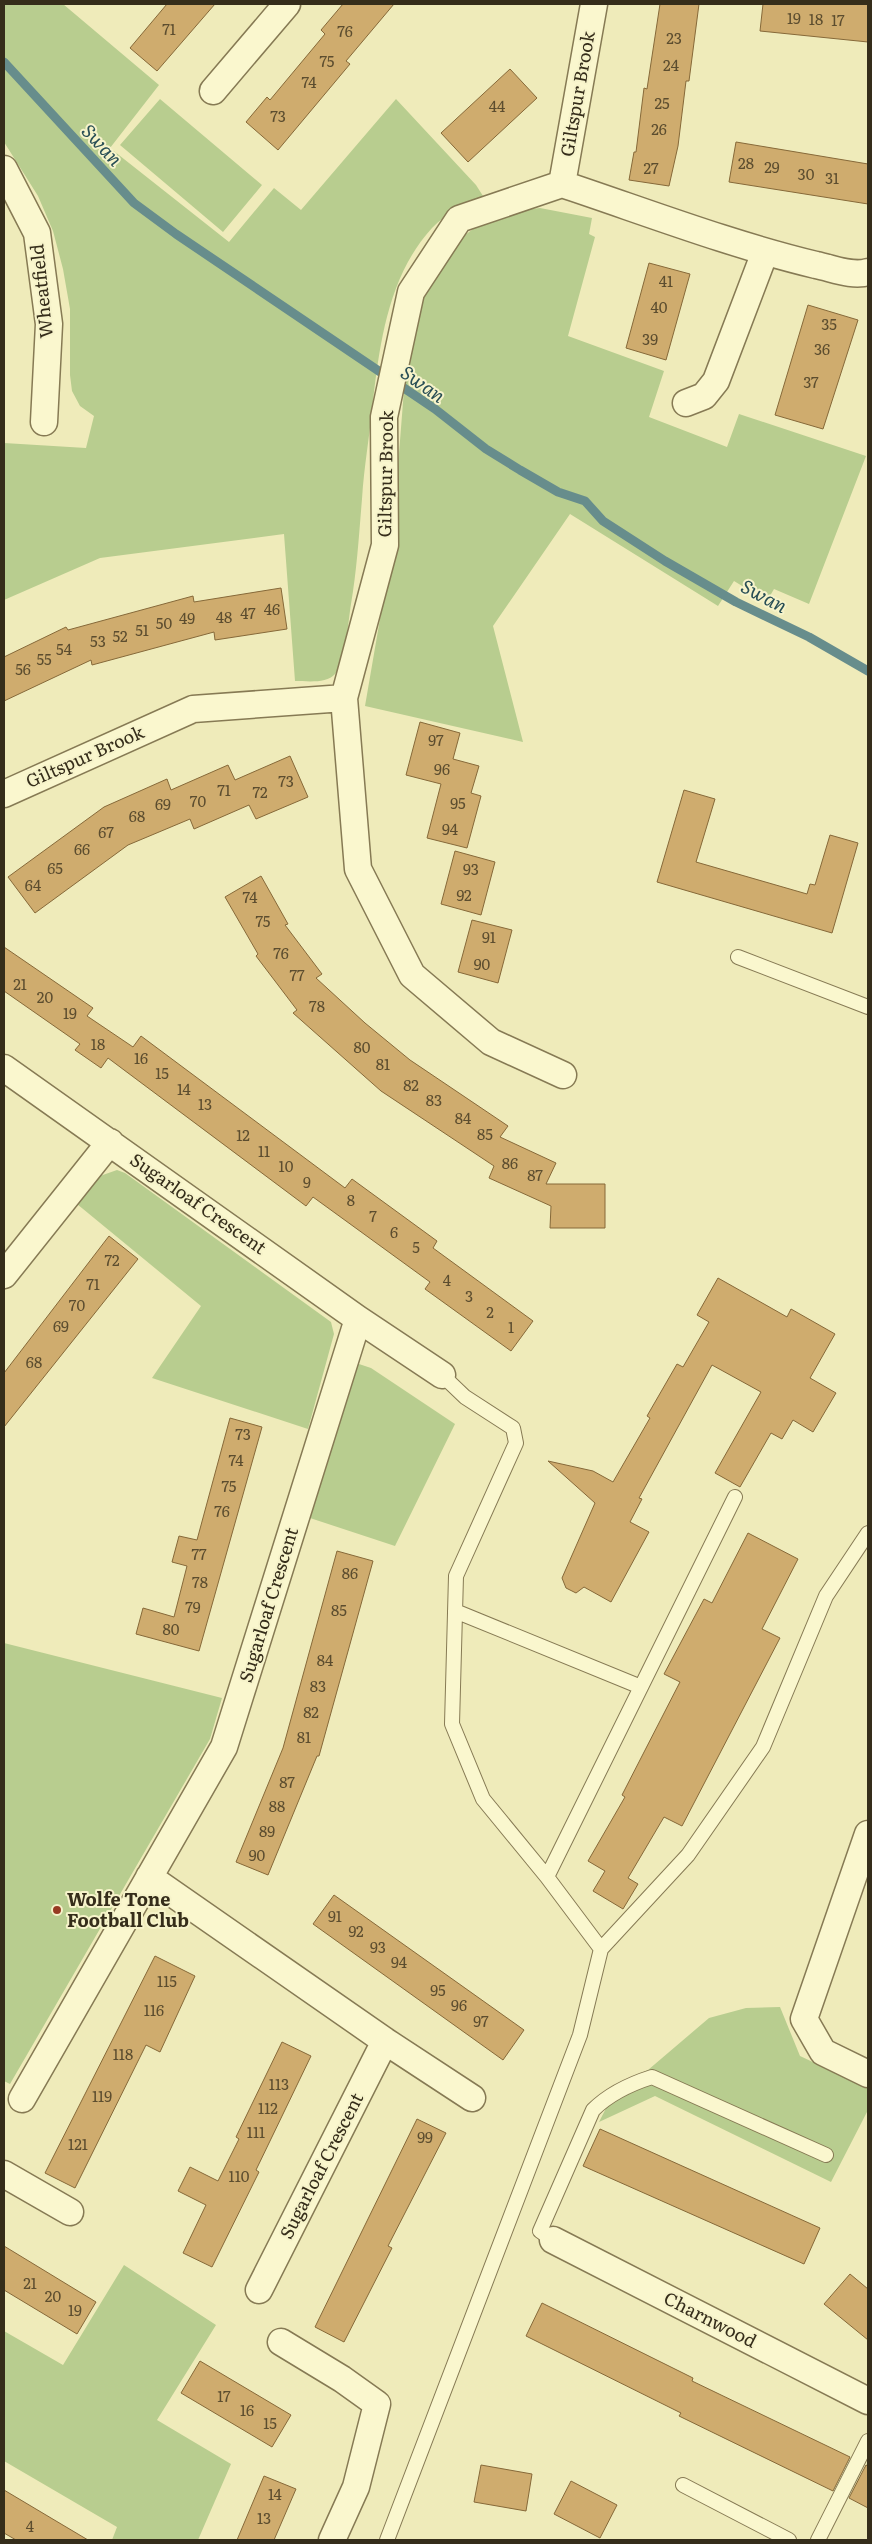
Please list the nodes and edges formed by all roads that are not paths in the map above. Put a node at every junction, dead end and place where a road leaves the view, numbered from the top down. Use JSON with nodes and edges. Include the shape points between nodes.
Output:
{"nodes":[{"id":1,"x":287,"y":4,"type":"edge"},
{"id":2,"x":594,"y":4,"type":"edge"},
{"id":3,"x":213,"y":91,"type":"dead end"},
{"id":4,"x":4,"y":169,"type":"edge"},
{"id":5,"x":562,"y":184,"type":"junction"},
{"id":6,"x":765,"y":252,"type":"junction"},
{"id":7,"x":868,"y":272,"type":"edge"},
{"id":8,"x":686,"y":404,"type":"dead end"},
{"id":9,"x":44,"y":422,"type":"dead end"},
{"id":10,"x":344,"y":698,"type":"junction"},
{"id":11,"x":4,"y":794,"type":"edge"},
{"id":12,"x":738,"y":957,"type":"dead end"},
{"id":13,"x":868,"y":1007,"type":"edge"},
{"id":14,"x":4,"y":1068,"type":"edge"},
{"id":15,"x":563,"y":1076,"type":"dead end"},
{"id":16,"x":110,"y":1142,"type":"junction"},
{"id":17,"x":4,"y":1276,"type":"edge"},
{"id":18,"x":358,"y":1319,"type":"junction"},
{"id":19,"x":442,"y":1375,"type":"joint"},
{"id":20,"x":735,"y":1497,"type":"dead end"},
{"id":21,"x":868,"y":1533,"type":"edge"},
{"id":22,"x":455,"y":1611,"type":"junction"},
{"id":23,"x":641,"y":1688,"type":"junction"},
{"id":24,"x":868,"y":1834,"type":"edge"},
{"id":25,"x":149,"y":1877,"type":"junction"},
{"id":26,"x":547,"y":1877,"type":"junction"},
{"id":27,"x":601,"y":1949,"type":"junction"},
{"id":28,"x":384,"y":2042,"type":"junction"},
{"id":29,"x":868,"y":2074,"type":"edge"},
{"id":30,"x":472,"y":2098,"type":"dead end"},
{"id":31,"x":22,"y":2099,"type":"dead end"},
{"id":32,"x":826,"y":2155,"type":"dead end"},
{"id":33,"x":4,"y":2174,"type":"edge"},
{"id":34,"x":70,"y":2212,"type":"dead end"},
{"id":35,"x":553,"y":2240,"type":"joint"},
{"id":36,"x":259,"y":2290,"type":"dead end"},
{"id":37,"x":281,"y":2342,"type":"dead end"},
{"id":38,"x":868,"y":2401,"type":"edge"},
{"id":39,"x":868,"y":2441,"type":"edge"},
{"id":40,"x":682,"y":2485,"type":"dead end"},
{"id":41,"x":332,"y":2540,"type":"edge"},
{"id":42,"x":387,"y":2540,"type":"edge"},
{"id":43,"x":789,"y":2540,"type":"edge"},
{"id":44,"x":818,"y":2540,"type":"edge"}],
"edges":[{"from":1,"to":3,"type":"street"},
{"from":2,"to":5,"type":"street","name":"Giltspur Brook"},
{"from":4,"to":9,"type":"street","name":"Wheatfield","via":[[36,233],[49,324]]},
{"from":5,"to":6,"type":"street"},
{"from":5,"to":10,"type":"street","name":"Giltspur Brook","via":[[459,220],[411,292],[384,417],[385,545]]},
{"from":6,"to":7,"type":"street","via":[[848,272]]},
{"from":6,"to":8,"type":"street","via":[[716,381],[704,396]]},
{"from":10,"to":11,"type":"street","name":"Giltspur Brook","via":[[193,709]]},
{"from":10,"to":15,"type":"street","name":"Giltspur Brook","via":[[358,869],[412,975],[491,1042]]},
{"from":12,"to":13,"type":"lane"},
{"from":14,"to":16,"type":"street","name":"Sugarloaf Crescent"},
{"from":16,"to":17,"type":"street"},
{"from":16,"to":18,"type":"street","name":"Sugarloaf Crescent"},
{"from":18,"to":19,"type":"street","name":"Sugarloaf Crescent"},
{"from":18,"to":25,"type":"street","name":"Sugarloaf Crescent","via":[[224,1747]]},
{"from":19,"to":22,"type":"lane","via":[[465,1396],[513,1428],[516,1443],[456,1576]]},
{"from":20,"to":23,"type":"lane"},
{"from":21,"to":27,"type":"lane","via":[[826,1596],[763,1747],[688,1855]]},
{"from":22,"to":23,"type":"lane"},
{"from":22,"to":26,"type":"lane","via":[[452,1724],[483,1799]]},
{"from":23,"to":26,"type":"lane"},
{"from":24,"to":29,"type":"street","via":[[804,2019],[823,2052]]},
{"from":25,"to":28,"type":"street"},
{"from":25,"to":31,"type":"street","name":"Sugarloaf Crescent"},
{"from":26,"to":27,"type":"lane"},
{"from":27,"to":42,"type":"lane","via":[[580,2035]]},
{"from":28,"to":30,"type":"street"},
{"from":28,"to":36,"type":"street","name":"Sugarloaf Crescent"},
{"from":32,"to":35,"type":"lane","via":[[652,2077],[605,2098],[593,2110],[540,2231]]},
{"from":33,"to":34,"type":"street"},
{"from":35,"to":38,"type":"street","name":"Charnwood"},
{"from":37,"to":41,"type":"street","via":[[377,2404],[356,2487]]},
{"from":39,"to":44,"type":"lane"},
{"from":40,"to":43,"type":"lane"}]}
